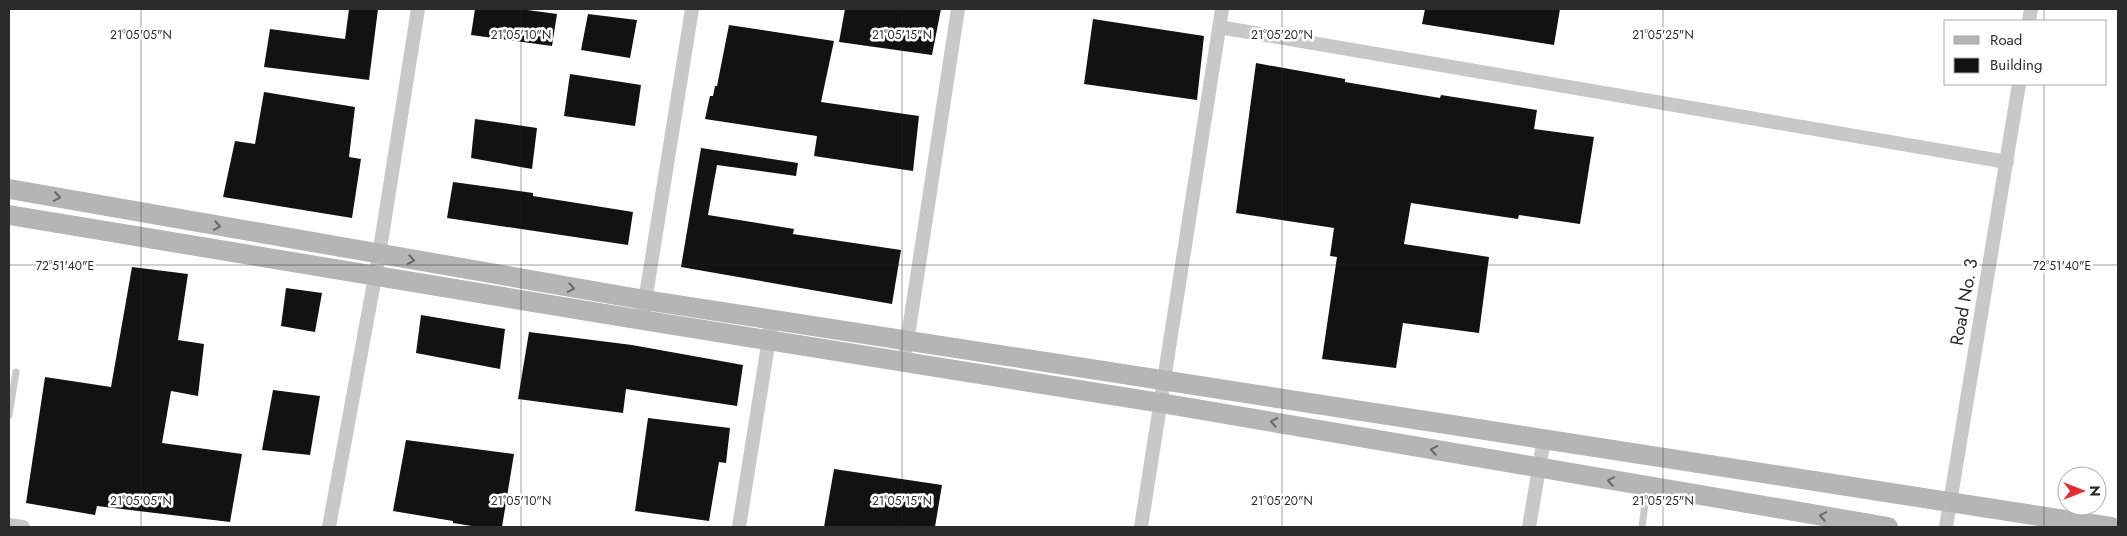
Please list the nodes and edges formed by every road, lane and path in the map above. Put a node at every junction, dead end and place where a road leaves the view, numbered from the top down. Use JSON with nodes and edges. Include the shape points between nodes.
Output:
{"nodes":[{"id":1,"x":418,"y":9,"type":"edge"},
{"id":2,"x":692,"y":9,"type":"edge"},
{"id":3,"x":958,"y":9,"type":"edge"},
{"id":4,"x":1222,"y":9,"type":"edge"},
{"id":5,"x":1219,"y":27,"type":"junction"},
{"id":6,"x":2019,"y":85,"type":"edge"},
{"id":7,"x":2007,"y":162,"type":"junction"},
{"id":8,"x":9,"y":189,"type":"edge"},
{"id":9,"x":138,"y":212,"type":"junction"},
{"id":10,"x":9,"y":214,"type":"edge"},
{"id":11,"x":133,"y":234,"type":"junction"},
{"id":12,"x":380,"y":255,"type":"junction"},
{"id":13,"x":376,"y":277,"type":"junction"},
{"id":14,"x":645,"y":300,"type":"junction"},
{"id":15,"x":642,"y":320,"type":"junction"},
{"id":16,"x":772,"y":320,"type":"junction"},
{"id":17,"x":769,"y":341,"type":"junction"},
{"id":18,"x":907,"y":341,"type":"junction"},
{"id":19,"x":904,"y":362,"type":"junction"},
{"id":20,"x":16,"y":372,"type":"dead end"},
{"id":21,"x":1164,"y":380,"type":"junction"},
{"id":22,"x":1160,"y":403,"type":"junction"},
{"id":23,"x":9,"y":416,"type":"edge"},
{"id":24,"x":1474,"y":429,"type":"junction"},
{"id":25,"x":1544,"y":440,"type":"junction"},
{"id":26,"x":1470,"y":456,"type":"junction"},
{"id":27,"x":1539,"y":468,"type":"junction"},
{"id":28,"x":1648,"y":487,"type":"junction"},
{"id":29,"x":1950,"y":502,"type":"junction"},
{"id":30,"x":9,"y":524,"type":"edge"},
{"id":31,"x":23,"y":527,"type":"edge"},
{"id":32,"x":330,"y":527,"type":"edge"},
{"id":33,"x":738,"y":527,"type":"edge"},
{"id":34,"x":1141,"y":527,"type":"edge"},
{"id":35,"x":1530,"y":527,"type":"edge"},
{"id":36,"x":1642,"y":527,"type":"edge"},
{"id":37,"x":1888,"y":527,"type":"edge"},
{"id":38,"x":1946,"y":527,"type":"edge"},
{"id":39,"x":2111,"y":527,"type":"edge"}],
"edges":[{"from":1,"to":12,"type":"street"},
{"from":2,"to":14,"type":"street"},
{"from":3,"to":18,"type":"street"},
{"from":4,"to":5,"type":"street"},
{"from":5,"to":7,"type":"street"},
{"from":5,"to":21,"type":"street"},
{"from":6,"to":7,"type":"street","name":"Road No. 3"},
{"from":7,"to":29,"type":"street","name":"Road No. 3"},
{"from":8,"to":9,"type":"main road","one_way":true},
{"from":9,"to":11,"type":"main road"},
{"from":9,"to":12,"type":"main road","one_way":true},
{"from":10,"to":11,"type":"main road"},
{"from":11,"to":13,"type":"main road"},
{"from":12,"to":13,"type":"street"},
{"from":12,"to":14,"type":"main road","one_way":true},
{"from":13,"to":15,"type":"main road"},
{"from":13,"to":32,"type":"street"},
{"from":14,"to":15,"type":"street"},
{"from":14,"to":16,"type":"main road"},
{"from":15,"to":17,"type":"main road"},
{"from":16,"to":17,"type":"street"},
{"from":16,"to":18,"type":"main road"},
{"from":17,"to":19,"type":"main road"},
{"from":17,"to":33,"type":"street"},
{"from":18,"to":19,"type":"street"},
{"from":18,"to":21,"type":"main road"},
{"from":19,"to":22,"type":"main road"},
{"from":20,"to":23,"type":"lane"},
{"from":21,"to":22,"type":"street"},
{"from":21,"to":24,"type":"main road"},
{"from":26,"to":22,"type":"main road","one_way":true},
{"from":22,"to":34,"type":"street"},
{"from":24,"to":25,"type":"main road"},
{"from":24,"to":26,"type":"main road"},
{"from":25,"to":27,"type":"street"},
{"from":25,"to":29,"type":"main road"},
{"from":26,"to":27,"type":"main road"},
{"from":28,"to":27,"type":"main road","one_way":true},
{"from":27,"to":35,"type":"street"},
{"from":28,"to":36,"type":"lane"},
{"from":37,"to":28,"type":"main road","one_way":true},
{"from":29,"to":38,"type":"street","name":"Road No. 3"},
{"from":29,"to":39,"type":"main road"},
{"from":30,"to":31,"type":"street"}]}
